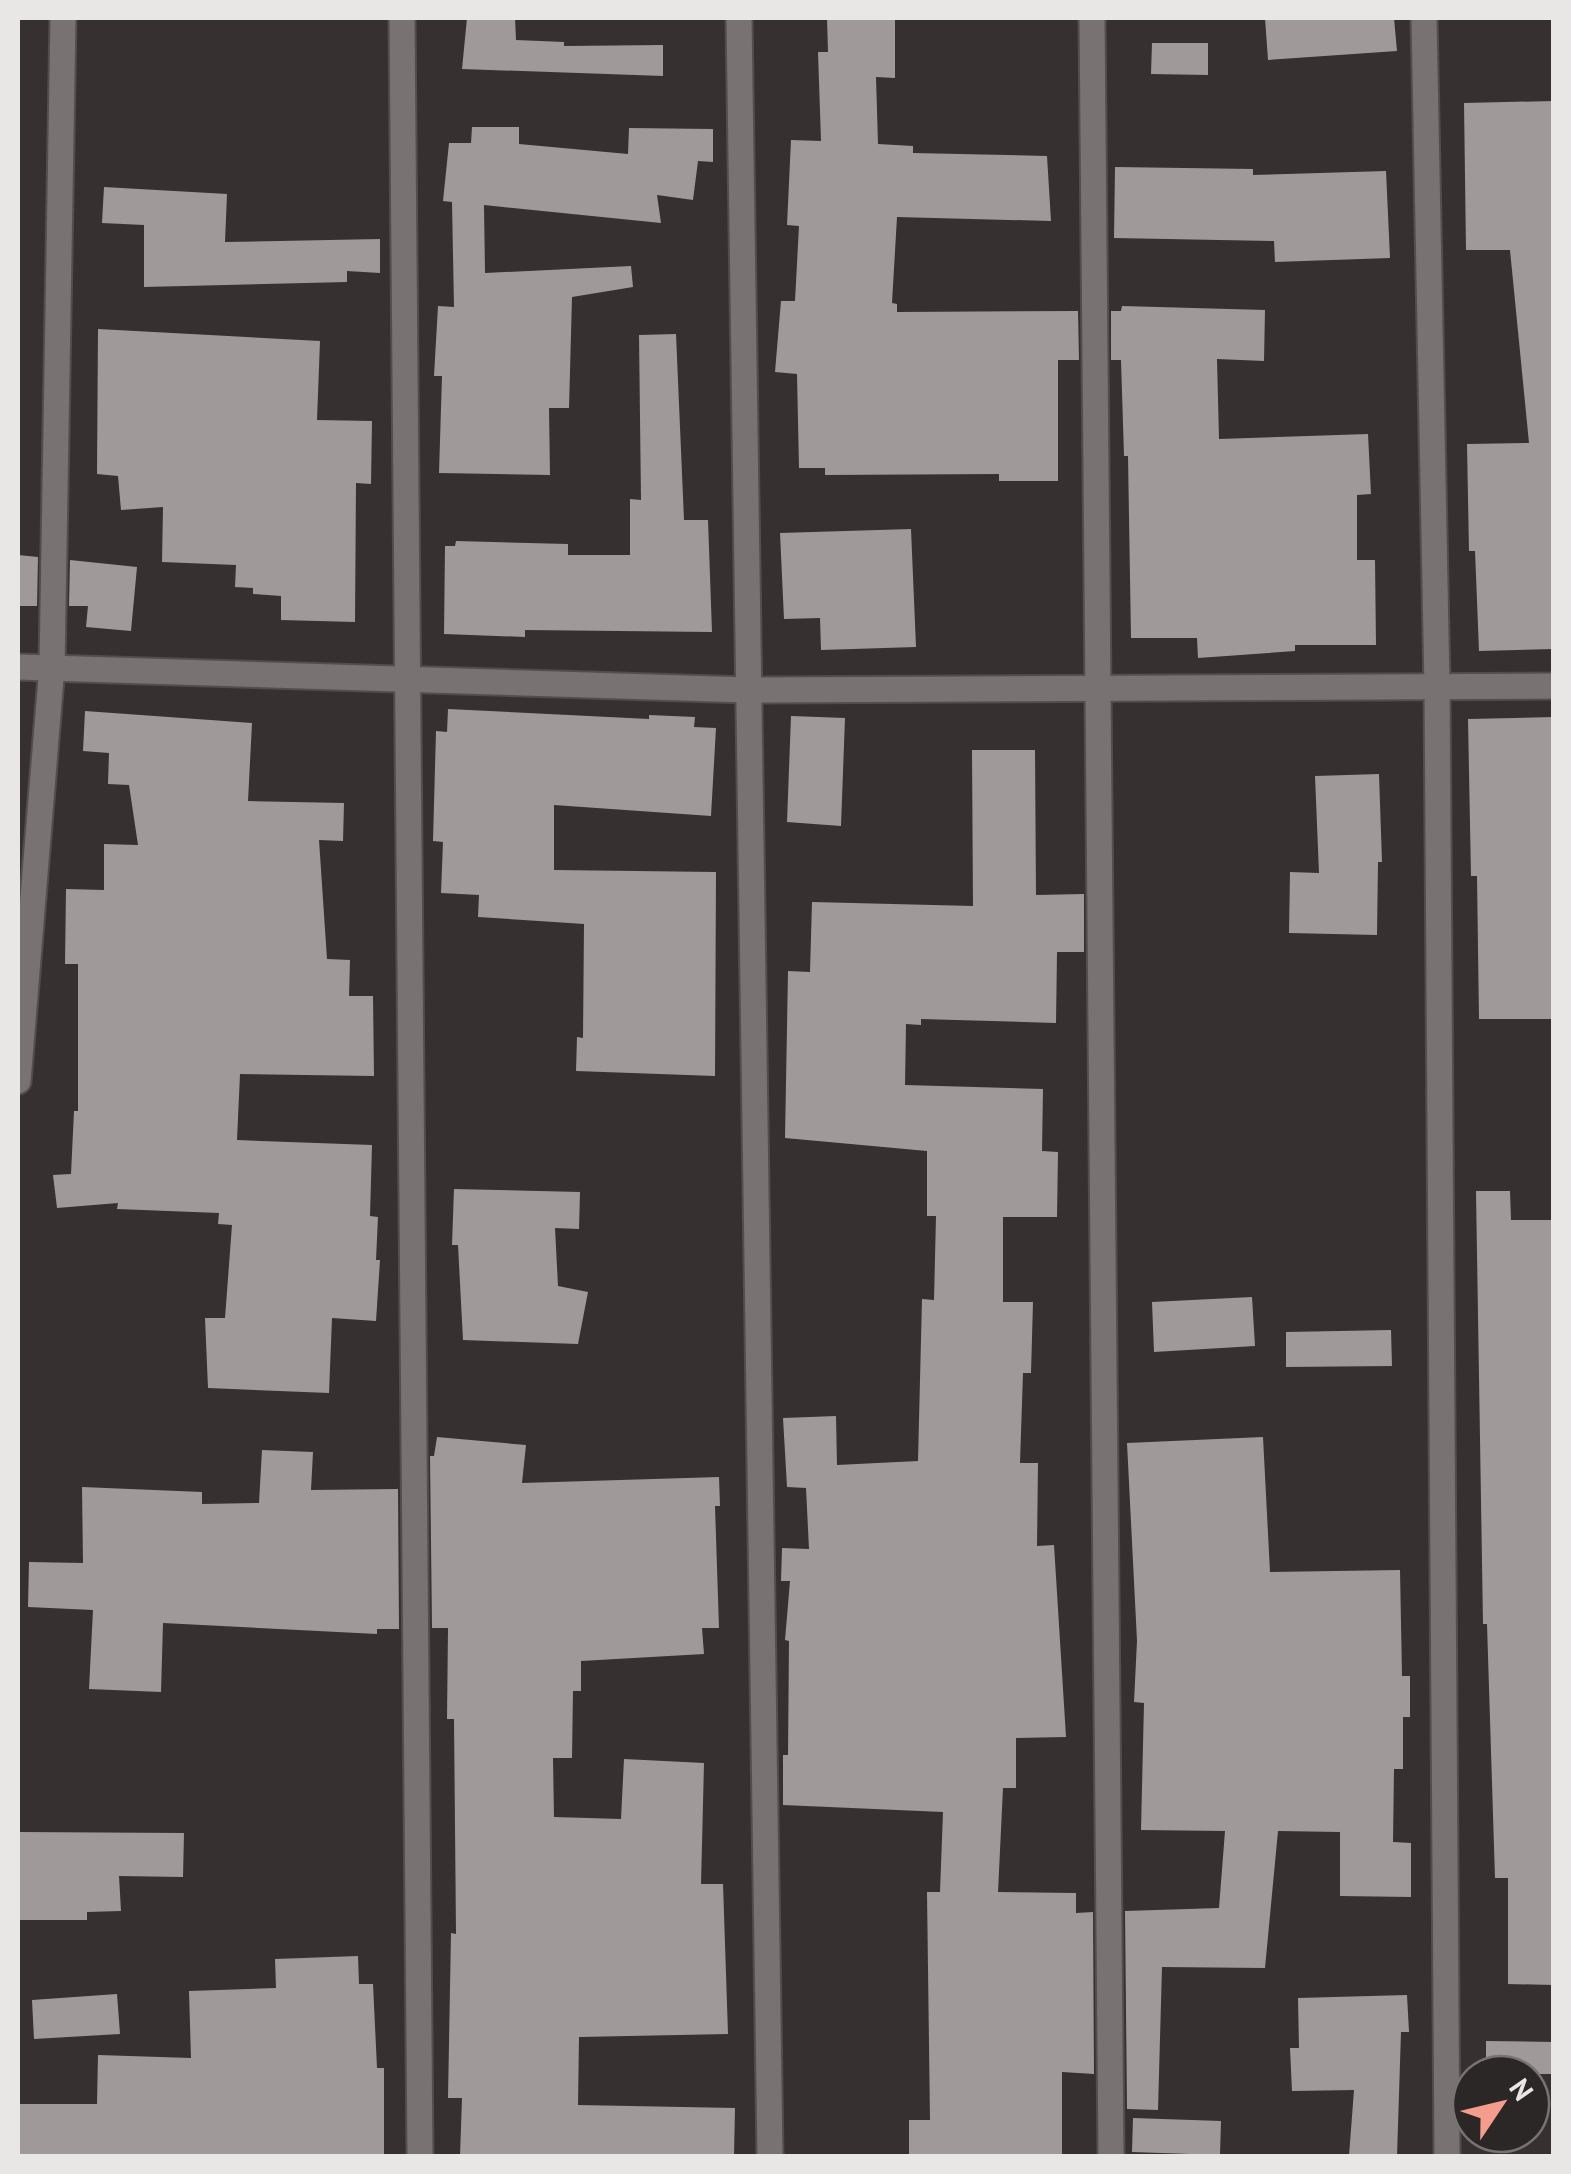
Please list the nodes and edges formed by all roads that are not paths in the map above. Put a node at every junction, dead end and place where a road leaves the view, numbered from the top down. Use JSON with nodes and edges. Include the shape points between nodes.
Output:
{"nodes":[{"id":1,"x":64,"y":18,"type":"edge"},
{"id":2,"x":402,"y":18,"type":"edge"},
{"id":3,"x":739,"y":18,"type":"edge"},
{"id":4,"x":1092,"y":18,"type":"edge"},
{"id":5,"x":1424,"y":18,"type":"edge"},
{"id":6,"x":52,"y":666,"type":"junction"},
{"id":7,"x":18,"y":667,"type":"edge"},
{"id":8,"x":406,"y":678,"type":"junction"},
{"id":9,"x":1437,"y":686,"type":"junction"},
{"id":10,"x":1554,"y":686,"type":"edge"},
{"id":11,"x":1096,"y":688,"type":"junction"},
{"id":12,"x":747,"y":690,"type":"junction"},
{"id":13,"x":18,"y":1081,"type":"edge"},
{"id":14,"x":420,"y":2156,"type":"edge"},
{"id":15,"x":770,"y":2156,"type":"edge"},
{"id":16,"x":1111,"y":2156,"type":"edge"},
{"id":17,"x":1447,"y":2156,"type":"edge"}],
"edges":[{"from":1,"to":6,"type":"street"},
{"from":2,"to":8,"type":"street"},
{"from":3,"to":12,"type":"street"},
{"from":4,"to":11,"type":"street"},
{"from":5,"to":9,"type":"street"},
{"from":6,"to":7,"type":"street"},
{"from":6,"to":8,"type":"street"},
{"from":6,"to":13,"type":"street"},
{"from":8,"to":12,"type":"street"},
{"from":8,"to":14,"type":"street"},
{"from":9,"to":10,"type":"street"},
{"from":9,"to":11,"type":"street"},
{"from":9,"to":17,"type":"street"},
{"from":11,"to":12,"type":"street"},
{"from":11,"to":16,"type":"street"},
{"from":12,"to":15,"type":"street"}]}
